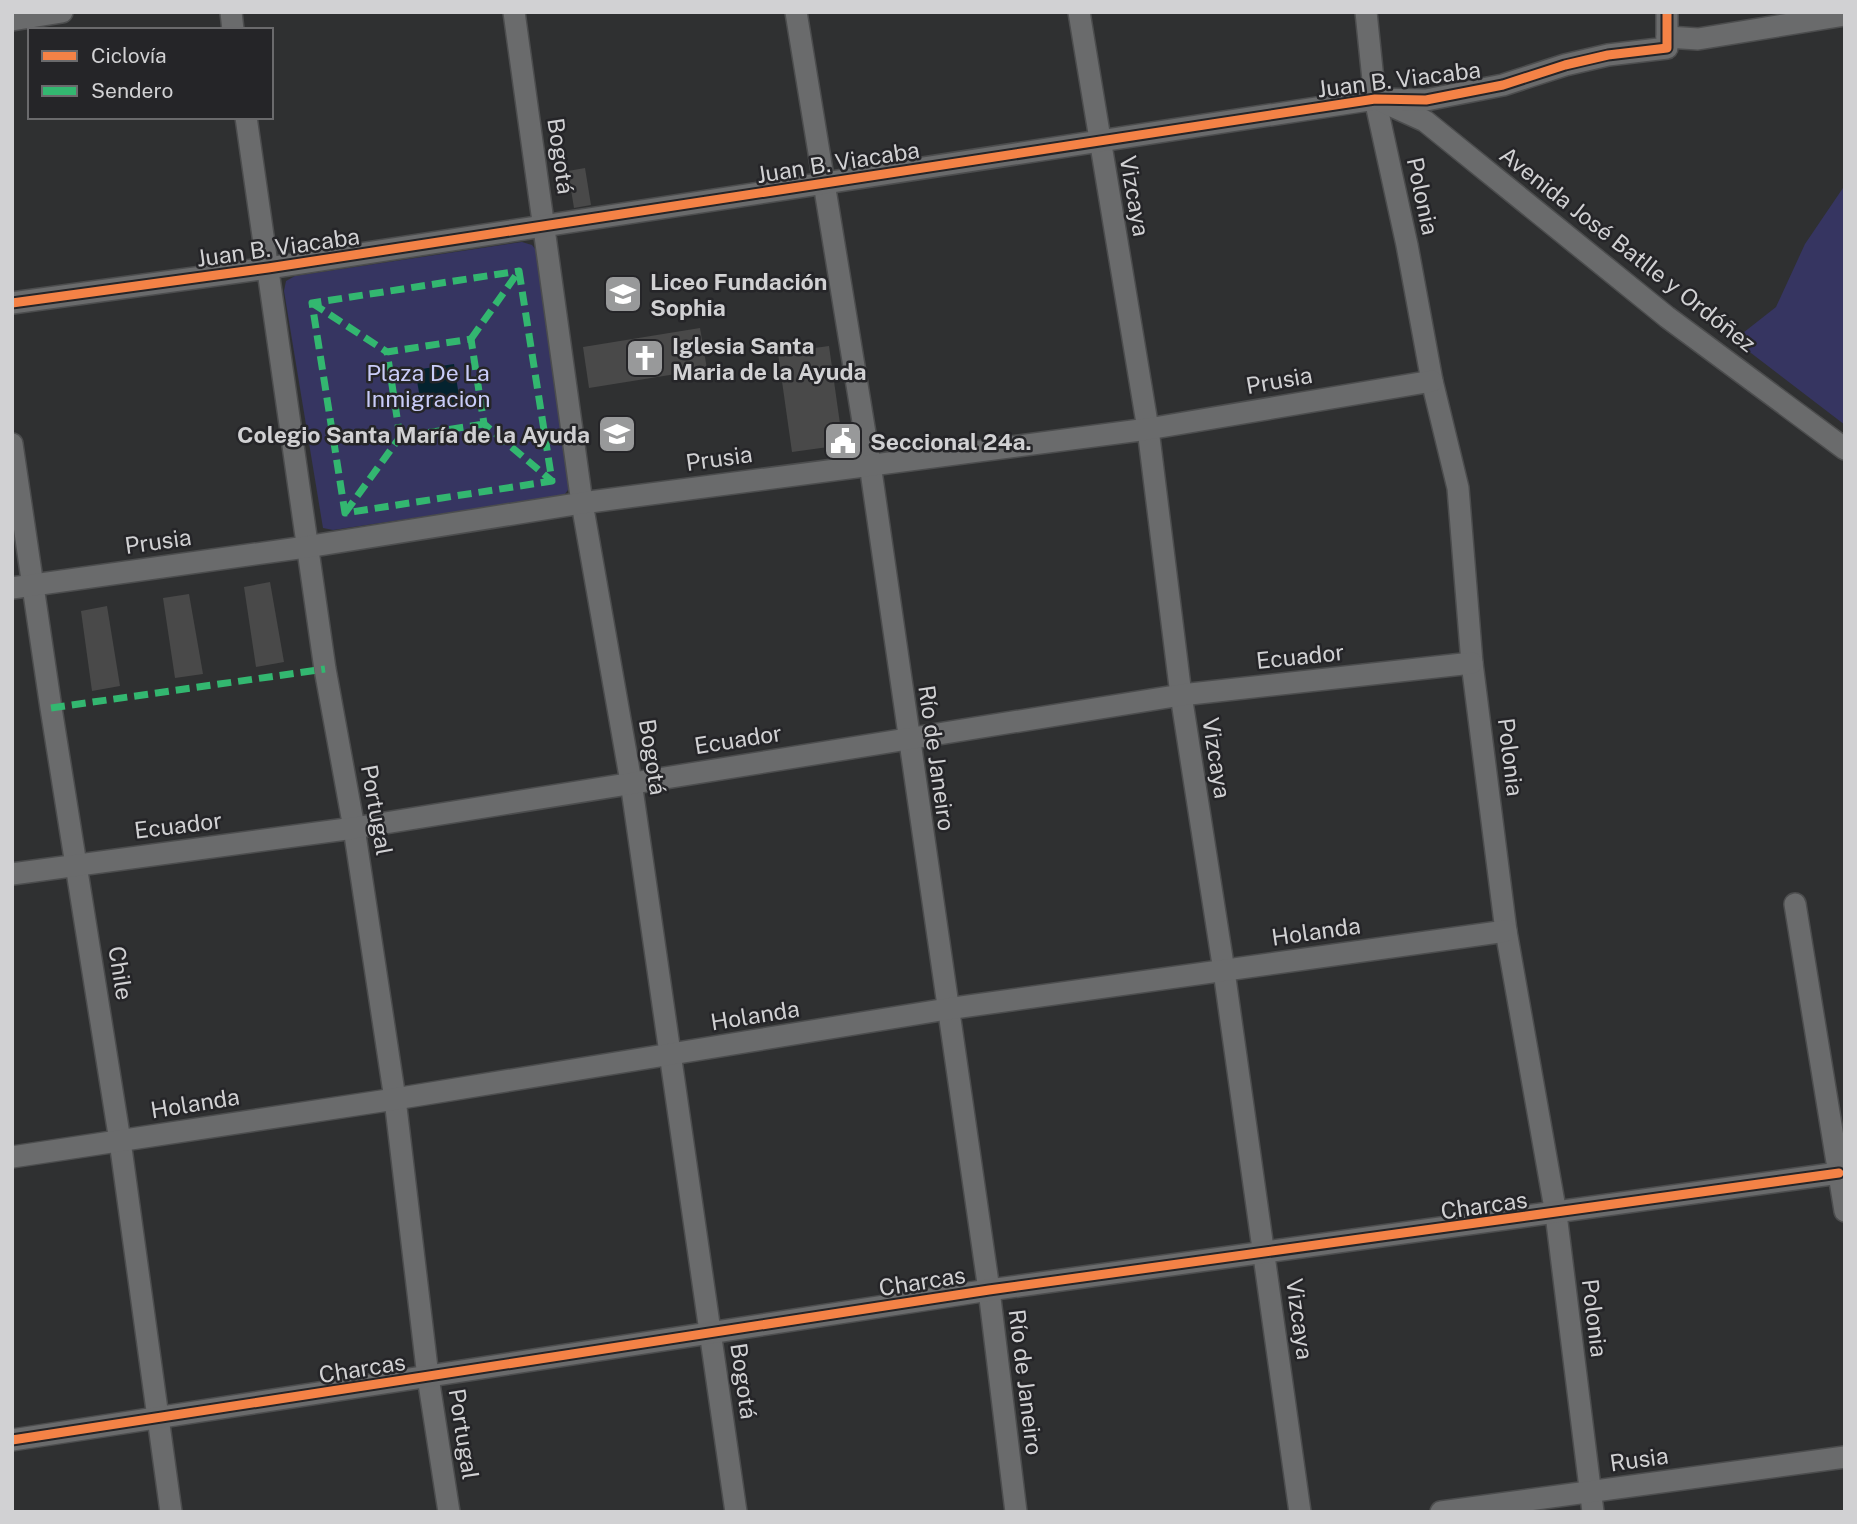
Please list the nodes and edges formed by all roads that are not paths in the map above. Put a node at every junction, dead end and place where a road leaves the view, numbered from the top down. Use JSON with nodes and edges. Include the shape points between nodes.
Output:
{"nodes":[{"id":1,"x":62,"y":12,"type":"edge"},
{"id":2,"x":514,"y":12,"type":"edge"},
{"id":3,"x":796,"y":12,"type":"edge"},
{"id":4,"x":1079,"y":12,"type":"edge"},
{"id":5,"x":1366,"y":12,"type":"edge"},
{"id":6,"x":1667,"y":12,"type":"edge"},
{"id":7,"x":1845,"y":15,"type":"edge"},
{"id":8,"x":12,"y":20,"type":"edge"},
{"id":9,"x":1667,"y":43,"type":"junction"},
{"id":10,"x":1375,"y":99,"type":"junction"},
{"id":11,"x":246,"y":119,"type":"edge"},
{"id":12,"x":1099,"y":141,"type":"junction"},
{"id":13,"x":822,"y":184,"type":"junction"},
{"id":14,"x":545,"y":226,"type":"junction"},
{"id":15,"x":268,"y":268,"type":"junction"},
{"id":16,"x":12,"y":303,"type":"edge"},
{"id":17,"x":1432,"y":381,"type":"junction"},
{"id":18,"x":1148,"y":429,"type":"junction"},
{"id":19,"x":12,"y":444,"type":"edge"},
{"id":20,"x":1845,"y":449,"type":"edge"},
{"id":21,"x":870,"y":464,"type":"junction"},
{"id":22,"x":582,"y":503,"type":"junction"},
{"id":23,"x":306,"y":547,"type":"junction"},
{"id":24,"x":34,"y":585,"type":"junction"},
{"id":25,"x":12,"y":588,"type":"edge"},
{"id":26,"x":1472,"y":663,"type":"junction"},
{"id":27,"x":1181,"y":695,"type":"junction"},
{"id":28,"x":907,"y":739,"type":"junction"},
{"id":29,"x":631,"y":782,"type":"junction"},
{"id":30,"x":354,"y":828,"type":"junction"},
{"id":31,"x":78,"y":864,"type":"junction"},
{"id":32,"x":12,"y":874,"type":"edge"},
{"id":33,"x":1795,"y":904,"type":"dead end"},
{"id":34,"x":1506,"y":930,"type":"junction"},
{"id":35,"x":1224,"y":971,"type":"junction"},
{"id":36,"x":947,"y":1009,"type":"junction"},
{"id":37,"x":670,"y":1055,"type":"junction"},
{"id":38,"x":395,"y":1099,"type":"junction"},
{"id":39,"x":120,"y":1141,"type":"junction"},
{"id":40,"x":12,"y":1157,"type":"edge"},
{"id":41,"x":1839,"y":1173,"type":"junction"},
{"id":42,"x":1845,"y":1211,"type":"edge"},
{"id":43,"x":1556,"y":1214,"type":"junction"},
{"id":44,"x":1265,"y":1254,"type":"junction"},
{"id":45,"x":989,"y":1290,"type":"junction"},
{"id":46,"x":710,"y":1333,"type":"junction"},
{"id":47,"x":428,"y":1377,"type":"junction"},
{"id":48,"x":157,"y":1419,"type":"junction"},
{"id":49,"x":12,"y":1440,"type":"edge"},
{"id":50,"x":1845,"y":1457,"type":"edge"},
{"id":51,"x":1592,"y":1502,"type":"edge"},
{"id":52,"x":171,"y":1512,"type":"edge"},
{"id":53,"x":449,"y":1512,"type":"edge"},
{"id":54,"x":736,"y":1512,"type":"edge"},
{"id":55,"x":1016,"y":1512,"type":"edge"},
{"id":56,"x":1300,"y":1512,"type":"edge"},
{"id":57,"x":1441,"y":1512,"type":"edge"}],
"edges":[{"from":1,"to":8,"type":"street"},
{"from":2,"to":14,"type":"street","name":"Bogotá"},
{"from":3,"to":13,"type":"street","name":"Río de Janeiro"},
{"from":4,"to":12,"type":"street","name":"Vizcaya"},
{"from":5,"to":10,"type":"street","name":"Polonia"},
{"from":6,"to":9,"type":"street"},
{"from":7,"to":9,"type":"street","name":"Juan B. Viacaba"},
{"from":9,"to":10,"type":"street","name":"Juan B. Viacaba","via":[[1426,100]]},
{"from":10,"to":12,"type":"street","name":"Juan B. Viacaba"},
{"from":10,"to":17,"type":"street","name":"Polonia"},
{"from":10,"to":20,"type":"street","name":"Avenida José Batlle y Ordóñez","via":[[1425,121],[1667,317]]},
{"from":11,"to":15,"type":"street","name":"Portugal"},
{"from":12,"to":13,"type":"street","name":"Juan B. Viacaba"},
{"from":12,"to":18,"type":"street","name":"Vizcaya"},
{"from":13,"to":14,"type":"street","name":"Juan B. Viacaba"},
{"from":13,"to":21,"type":"street","name":"Río de Janeiro"},
{"from":14,"to":15,"type":"street","name":"Juan B. Viacaba"},
{"from":14,"to":22,"type":"street","name":"Bogotá"},
{"from":15,"to":16,"type":"street","name":"Juan B. Viacaba"},
{"from":15,"to":23,"type":"street","name":"Portugal"},
{"from":17,"to":18,"type":"street","name":"Prusia"},
{"from":17,"to":26,"type":"street","name":"Polonia","via":[[1458,488]]},
{"from":18,"to":21,"type":"street","name":"Prusia"},
{"from":18,"to":27,"type":"street","name":"Vizcaya"},
{"from":19,"to":24,"type":"street","name":"Chile"},
{"from":21,"to":22,"type":"street","name":"Prusia"},
{"from":21,"to":28,"type":"street","name":"Río de Janeiro"},
{"from":22,"to":23,"type":"street","name":"Prusia"},
{"from":22,"to":29,"type":"street","name":"Bogotá"},
{"from":23,"to":24,"type":"street","name":"Prusia"},
{"from":23,"to":30,"type":"street","name":"Portugal"},
{"from":24,"to":25,"type":"street","name":"Prusia"},
{"from":24,"to":31,"type":"street","name":"Chile"},
{"from":26,"to":27,"type":"street","name":"Ecuador"},
{"from":26,"to":34,"type":"street","name":"Polonia"},
{"from":27,"to":28,"type":"street","name":"Ecuador"},
{"from":27,"to":35,"type":"street","name":"Vizcaya"},
{"from":28,"to":29,"type":"street","name":"Ecuador"},
{"from":28,"to":36,"type":"street","name":"Río de Janeiro"},
{"from":29,"to":30,"type":"street","name":"Ecuador"},
{"from":29,"to":37,"type":"street","name":"Bogotá"},
{"from":30,"to":31,"type":"street","name":"Ecuador"},
{"from":30,"to":38,"type":"street","name":"Portugal"},
{"from":31,"to":32,"type":"street","name":"Ecuador"},
{"from":31,"to":39,"type":"street","name":"Chile"},
{"from":33,"to":41,"type":"street"},
{"from":34,"to":35,"type":"street","name":"Holanda"},
{"from":34,"to":43,"type":"street","name":"Polonia"},
{"from":35,"to":36,"type":"street","name":"Holanda"},
{"from":35,"to":44,"type":"street","name":"Vizcaya"},
{"from":36,"to":37,"type":"street","name":"Holanda"},
{"from":36,"to":45,"type":"street","name":"Río de Janeiro"},
{"from":37,"to":38,"type":"street","name":"Holanda"},
{"from":37,"to":46,"type":"street","name":"Bogotá"},
{"from":38,"to":39,"type":"street","name":"Holanda"},
{"from":38,"to":47,"type":"street","name":"Portugal"},
{"from":39,"to":40,"type":"street","name":"Holanda"},
{"from":39,"to":48,"type":"street","name":"Chile"},
{"from":41,"to":42,"type":"street"},
{"from":41,"to":43,"type":"street","name":"Charcas"},
{"from":43,"to":44,"type":"street","name":"Charcas"},
{"from":43,"to":51,"type":"street","name":"Polonia"},
{"from":44,"to":45,"type":"street","name":"Charcas"},
{"from":44,"to":56,"type":"street","name":"Vizcaya"},
{"from":45,"to":46,"type":"street","name":"Charcas"},
{"from":45,"to":55,"type":"street","name":"Río de Janeiro"},
{"from":46,"to":47,"type":"street","name":"Charcas"},
{"from":46,"to":54,"type":"street","name":"Bogotá"},
{"from":47,"to":48,"type":"street","name":"Charcas"},
{"from":47,"to":53,"type":"street","name":"Portugal"},
{"from":48,"to":49,"type":"street","name":"Charcas"},
{"from":48,"to":52,"type":"street","name":"Chile"},
{"from":50,"to":51,"type":"street","name":"Rusia"},
{"from":51,"to":57,"type":"street","name":"Rusia"}]}
